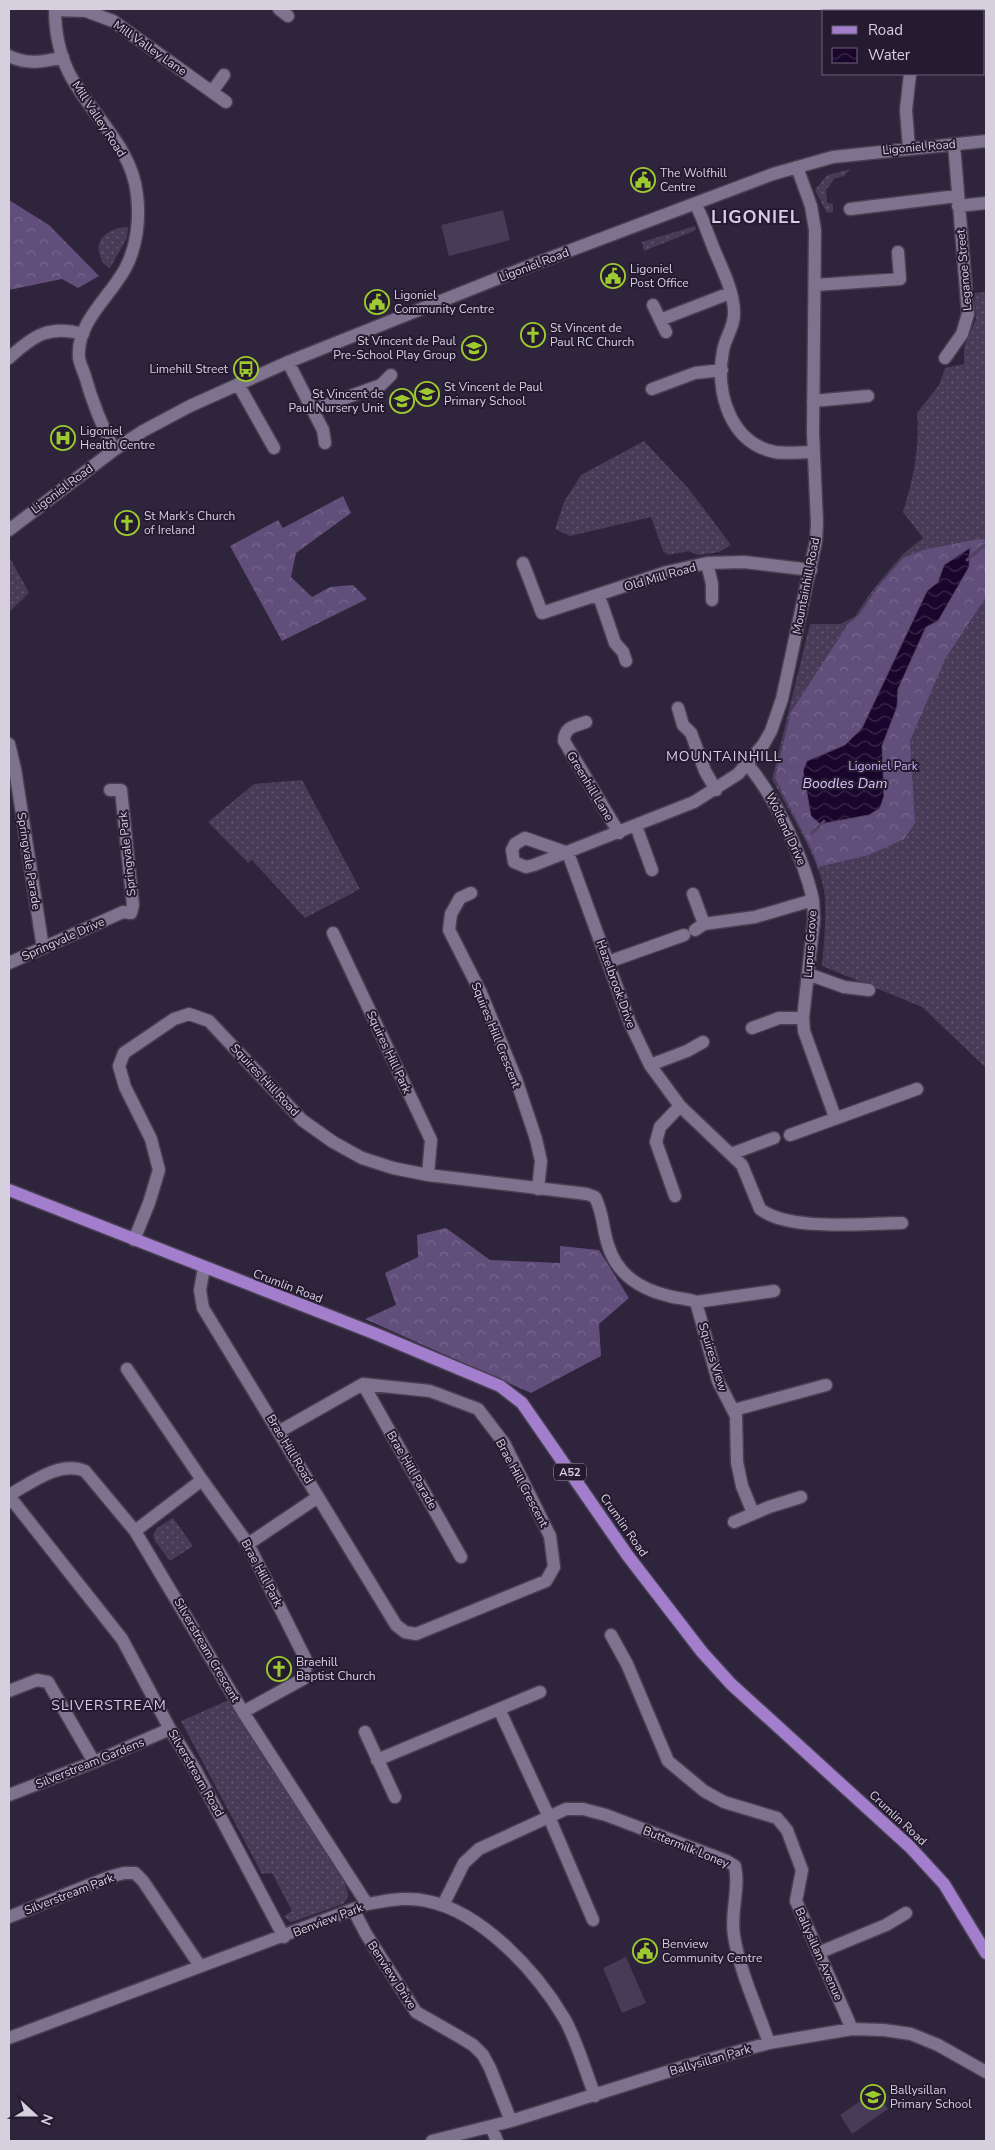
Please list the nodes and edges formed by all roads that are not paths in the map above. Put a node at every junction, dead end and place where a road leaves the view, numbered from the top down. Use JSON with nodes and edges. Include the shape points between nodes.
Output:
{"nodes":[{"id":1,"x":55,"y":9,"type":"edge"},
{"id":2,"x":9,"y":56,"type":"edge"},
{"id":3,"x":62,"y":57,"type":"junction"},
{"id":4,"x":224,"y":75,"type":"dead end"},
{"id":5,"x":910,"y":75,"type":"edge"},
{"id":6,"x":212,"y":92,"type":"junction"},
{"id":7,"x":226,"y":102,"type":"dead end"},
{"id":8,"x":986,"y":141,"type":"edge"},
{"id":9,"x":954,"y":144,"type":"junction"},
{"id":10,"x":909,"y":148,"type":"junction"},
{"id":11,"x":797,"y":167,"type":"junction"},
{"id":12,"x":957,"y":201,"type":"junction"},
{"id":13,"x":986,"y":203,"type":"edge"},
{"id":14,"x":696,"y":204,"type":"junction"},
{"id":15,"x":850,"y":209,"type":"dead end"},
{"id":16,"x":898,"y":252,"type":"dead end"},
{"id":17,"x":816,"y":284,"type":"junction"},
{"id":18,"x":730,"y":292,"type":"junction"},
{"id":19,"x":653,"y":305,"type":"dead end"},
{"id":20,"x":660,"y":320,"type":"junction"},
{"id":21,"x":666,"y":332,"type":"dead end"},
{"id":22,"x":83,"y":334,"type":"junction"},
{"id":23,"x":9,"y":358,"type":"edge"},
{"id":24,"x":945,"y":358,"type":"dead end"},
{"id":25,"x":288,"y":362,"type":"junction"},
{"id":26,"x":722,"y":370,"type":"junction"},
{"id":27,"x":391,"y":375,"type":"dead end"},
{"id":28,"x":238,"y":384,"type":"junction"},
{"id":29,"x":652,"y":389,"type":"dead end"},
{"id":30,"x":868,"y":396,"type":"dead end"},
{"id":31,"x":813,"y":401,"type":"junction"},
{"id":32,"x":312,"y":410,"type":"junction"},
{"id":33,"x":325,"y":443,"type":"dead end"},
{"id":34,"x":274,"y":448,"type":"dead end"},
{"id":35,"x":114,"y":450,"type":"junction"},
{"id":36,"x":814,"y":452,"type":"junction"},
{"id":37,"x":9,"y":530,"type":"edge"},
{"id":38,"x":708,"y":563,"type":"junction"},
{"id":39,"x":523,"y":564,"type":"dead end"},
{"id":40,"x":811,"y":570,"type":"junction"},
{"id":41,"x":599,"y":596,"type":"junction"},
{"id":42,"x":712,"y":600,"type":"dead end"},
{"id":43,"x":626,"y":661,"type":"dead end"},
{"id":44,"x":678,"y":708,"type":"dead end"},
{"id":45,"x":586,"y":722,"type":"dead end"},
{"id":46,"x":9,"y":744,"type":"edge"},
{"id":47,"x":748,"y":764,"type":"junction"},
{"id":48,"x":110,"y":790,"type":"dead end"},
{"id":49,"x":716,"y":790,"type":"junction"},
{"id":50,"x":636,"y":826,"type":"junction"},
{"id":51,"x":619,"y":833,"type":"junction"},
{"id":52,"x":568,"y":853,"type":"joint"},
{"id":53,"x":652,"y":870,"type":"dead end"},
{"id":54,"x":471,"y":893,"type":"dead end"},
{"id":55,"x":693,"y":894,"type":"dead end"},
{"id":56,"x":813,"y":900,"type":"junction"},
{"id":57,"x":117,"y":916,"type":"joint"},
{"id":58,"x":694,"y":929,"type":"junction"},
{"id":59,"x":333,"y":933,"type":"dead end"},
{"id":60,"x":43,"y":948,"type":"junction"},
{"id":61,"x":608,"y":962,"type":"junction"},
{"id":62,"x":9,"y":963,"type":"edge"},
{"id":63,"x":808,"y":974,"type":"junction"},
{"id":64,"x":869,"y":990,"type":"dead end"},
{"id":65,"x":802,"y":1018,"type":"junction"},
{"id":66,"x":752,"y":1028,"type":"dead end"},
{"id":67,"x":703,"y":1042,"type":"dead end"},
{"id":68,"x":650,"y":1065,"type":"junction"},
{"id":69,"x":917,"y":1089,"type":"dead end"},
{"id":70,"x":680,"y":1106,"type":"junction"},
{"id":71,"x":835,"y":1118,"type":"junction"},
{"id":72,"x":790,"y":1135,"type":"dead end"},
{"id":73,"x":774,"y":1138,"type":"dead end"},
{"id":74,"x":731,"y":1154,"type":"junction"},
{"id":75,"x":428,"y":1175,"type":"junction"},
{"id":76,"x":538,"y":1188,"type":"junction"},
{"id":77,"x":9,"y":1190,"type":"edge"},
{"id":78,"x":675,"y":1196,"type":"dead end"},
{"id":79,"x":902,"y":1222,"type":"dead end"},
{"id":80,"x":134,"y":1240,"type":"junction"},
{"id":81,"x":204,"y":1268,"type":"junction"},
{"id":82,"x":774,"y":1291,"type":"dead end"},
{"id":83,"x":696,"y":1302,"type":"junction"},
{"id":84,"x":128,"y":1369,"type":"dead end"},
{"id":85,"x":362,"y":1384,"type":"junction"},
{"id":86,"x":826,"y":1385,"type":"dead end"},
{"id":87,"x":734,"y":1410,"type":"junction"},
{"id":88,"x":280,"y":1431,"type":"junction"},
{"id":89,"x":202,"y":1480,"type":"junction"},
{"id":90,"x":9,"y":1495,"type":"edge"},
{"id":91,"x":318,"y":1497,"type":"junction"},
{"id":92,"x":801,"y":1497,"type":"dead end"},
{"id":93,"x":754,"y":1513,"type":"junction"},
{"id":94,"x":734,"y":1522,"type":"dead end"},
{"id":95,"x":135,"y":1531,"type":"junction"},
{"id":96,"x":248,"y":1544,"type":"junction"},
{"id":97,"x":462,"y":1557,"type":"dead end"},
{"id":98,"x":396,"y":1625,"type":"joint"},
{"id":99,"x":611,"y":1634,"type":"dead end"},
{"id":100,"x":9,"y":1691,"type":"edge"},
{"id":101,"x":540,"y":1692,"type":"dead end"},
{"id":102,"x":498,"y":1709,"type":"junction"},
{"id":103,"x":243,"y":1712,"type":"junction"},
{"id":104,"x":170,"y":1729,"type":"junction"},
{"id":105,"x":365,"y":1732,"type":"dead end"},
{"id":106,"x":378,"y":1760,"type":"junction"},
{"id":107,"x":94,"y":1762,"type":"junction"},
{"id":108,"x":9,"y":1795,"type":"edge"},
{"id":109,"x":395,"y":1797,"type":"dead end"},
{"id":110,"x":549,"y":1817,"type":"junction"},
{"id":111,"x":367,"y":1904,"type":"junction"},
{"id":112,"x":443,"y":1905,"type":"junction"},
{"id":113,"x":354,"y":1909,"type":"junction"},
{"id":114,"x":906,"y":1913,"type":"dead end"},
{"id":115,"x":9,"y":1917,"type":"edge"},
{"id":116,"x":592,"y":1920,"type":"dead end"},
{"id":117,"x":284,"y":1937,"type":"junction"},
{"id":118,"x":818,"y":1953,"type":"junction"},
{"id":119,"x":986,"y":1954,"type":"edge"},
{"id":120,"x":200,"y":1966,"type":"junction"},
{"id":121,"x":852,"y":2029,"type":"junction"},
{"id":122,"x":9,"y":2038,"type":"edge"},
{"id":123,"x":769,"y":2042,"type":"junction"},
{"id":124,"x":986,"y":2072,"type":"edge"},
{"id":125,"x":595,"y":2096,"type":"junction"},
{"id":126,"x":511,"y":2121,"type":"junction"},
{"id":127,"x":492,"y":2126,"type":"junction"},
{"id":128,"x":432,"y":2141,"type":"edge"},
{"id":129,"x":497,"y":2141,"type":"edge"}],
"edges":[{"from":1,"to":3,"type":"street","name":"Mill Valley Road"},
{"from":1,"to":6,"type":"street","name":"Mill Valley Lane","via":[[86,11],[113,21]]},
{"from":2,"to":3,"type":"street","via":[[34,62]]},
{"from":3,"to":22,"type":"street","name":"Mill Valley Road","via":[[84,97],[121,149],[137,194],[135,242],[126,267],[86,324]]},
{"from":4,"to":6,"type":"street"},
{"from":5,"to":10,"type":"street","via":[[906,110]]},
{"from":6,"to":7,"type":"street","name":"Mill Valley Lane"},
{"from":8,"to":9,"type":"street","name":"Ligoniel Road"},
{"from":9,"to":10,"type":"street","name":"Ligoniel Road"},
{"from":9,"to":12,"type":"street","name":"Leganoe Street"},
{"from":10,"to":11,"type":"street","name":"Ligoniel Road","via":[[833,157]]},
{"from":11,"to":14,"type":"street","name":"Ligoniel Road"},
{"from":11,"to":17,"type":"street","name":"Mountainhill Road","via":[[814,217]]},
{"from":12,"to":13,"type":"street"},
{"from":12,"to":15,"type":"street","via":[[891,198]]},
{"from":12,"to":24,"type":"street","name":"Leganoe Street","via":[[968,314],[962,334]]},
{"from":14,"to":18,"type":"street"},
{"from":14,"to":25,"type":"street","name":"Ligoniel Road","via":[[534,264]]},
{"from":16,"to":17,"type":"street","via":[[900,279]]},
{"from":17,"to":31,"type":"street","name":"Mountainhill Road"},
{"from":18,"to":20,"type":"street"},
{"from":18,"to":26,"type":"street","via":[[733,324],[723,350]]},
{"from":19,"to":20,"type":"street"},
{"from":20,"to":21,"type":"street"},
{"from":22,"to":23,"type":"street","via":[[47,331]]},
{"from":22,"to":35,"type":"street","name":"Mill Valley Road","via":[[79,358],[99,418]]},
{"from":25,"to":28,"type":"street","name":"Ligoniel Road"},
{"from":25,"to":32,"type":"street"},
{"from":26,"to":29,"type":"street","via":[[695,373]]},
{"from":26,"to":36,"type":"street","via":[[727,411],[745,437],[776,452]]},
{"from":27,"to":32,"type":"street","via":[[381,385]]},
{"from":28,"to":34,"type":"street"},
{"from":28,"to":35,"type":"street","name":"Ligoniel Road","via":[[144,431]]},
{"from":30,"to":31,"type":"street"},
{"from":31,"to":36,"type":"street","name":"Mountainhill Road"},
{"from":32,"to":33,"type":"street","via":[[324,430]]},
{"from":35,"to":37,"type":"street","name":"Ligoniel Road"},
{"from":36,"to":40,"type":"street","name":"Mountainhill Road","via":[[817,523]]},
{"from":38,"to":40,"type":"street","name":"Old Mill Road","via":[[744,562]]},
{"from":38,"to":41,"type":"street","name":"Old Mill Road","via":[[667,572]]},
{"from":38,"to":42,"type":"street"},
{"from":39,"to":41,"type":"street","name":"Old Mill Road","via":[[542,614]]},
{"from":40,"to":47,"type":"street","name":"Mountainhill Road","via":[[776,718],[763,745]]},
{"from":41,"to":43,"type":"street","via":[[615,643]]},
{"from":44,"to":49,"type":"street"},
{"from":45,"to":51,"type":"street","name":"Greenhill Lane","via":[[567,730],[564,741]]},
{"from":46,"to":60,"type":"street","name":"Springvale Parade"},
{"from":47,"to":49,"type":"street","name":"Mountainhill Road"},
{"from":47,"to":56,"type":"street","name":"Wolfend Drive","via":[[770,794],[805,869]]},
{"from":48,"to":57,"type":"street","name":"Springvale Park","via":[[121,790],[133,905],[131,913],[123,912]]},
{"from":49,"to":50,"type":"street","name":"Mountainhill Road"},
{"from":50,"to":51,"type":"street","name":"Mountainhill Road"},
{"from":50,"to":53,"type":"street"},
{"from":51,"to":52,"type":"street","name":"Mountainhill Road"},
{"from":52,"to":61,"type":"street","name":"Hazelbrook Drive"},
{"from":54,"to":76,"type":"street","name":"Squires Hill Crescent","via":[[460,898],[451,914],[449,930],[481,993],[519,1088],[541,1161]]},
{"from":55,"to":58,"type":"street"},
{"from":56,"to":58,"type":"street","name":"Lupus Grove","via":[[755,917]]},
{"from":56,"to":63,"type":"street","name":"Lupus Grove"},
{"from":57,"to":60,"type":"street","name":"Springvale Drive"},
{"from":58,"to":61,"type":"street","name":"Lupus Grove"},
{"from":59,"to":75,"type":"street","name":"Squires Hill Park","via":[[431,1140]]},
{"from":60,"to":62,"type":"street","name":"Springvale Drive"},
{"from":61,"to":68,"type":"street","name":"Hazelbrook Drive","via":[[630,1023]]},
{"from":63,"to":64,"type":"street","via":[[844,987]]},
{"from":63,"to":65,"type":"street","name":"Lupus Grove"},
{"from":65,"to":66,"type":"street","via":[[779,1018]]},
{"from":65,"to":71,"type":"street"},
{"from":67,"to":68,"type":"street"},
{"from":68,"to":70,"type":"street","name":"Hazelbrook Drive"},
{"from":69,"to":71,"type":"street"},
{"from":70,"to":74,"type":"street","name":"Hazelbrook Drive"},
{"from":70,"to":78,"type":"street","via":[[660,1127],[656,1142]]},
{"from":71,"to":72,"type":"street"},
{"from":73,"to":74,"type":"street"},
{"from":74,"to":79,"type":"street","name":"Hazelbrook Drive","via":[[742,1165],[760,1210],[776,1218],[816,1224]]},
{"from":75,"to":76,"type":"street","name":"Squires Hill Road"},
{"from":75,"to":80,"type":"street","name":"Squires Hill Road","via":[[362,1158],[333,1142],[302,1120],[209,1021],[188,1014],[174,1019],[124,1053],[119,1066],[124,1087],[151,1139],[159,1170]]},
{"from":76,"to":83,"type":"street","name":"Squires Hill Road","via":[[596,1197],[602,1211],[608,1247],[615,1264],[626,1277],[650,1290]]},
{"from":77,"to":80,"type":"main road","name":"Crumlin Road","number":"A52"},
{"from":80,"to":81,"type":"main road","name":"Crumlin Road","number":"A52"},
{"from":81,"to":88,"type":"street","name":"Brae Hill Road","via":[[200,1290],[203,1308]]},
{"from":81,"to":119,"type":"main road","name":"Crumlin Road","number":"A52","via":[[500,1386],[522,1403],[628,1556],[702,1652],[731,1684],[910,1847],[944,1884]]},
{"from":82,"to":83,"type":"street"},
{"from":83,"to":87,"type":"street","name":"Squires View","via":[[718,1381]]},
{"from":84,"to":89,"type":"street","name":"Brae Hill Park"},
{"from":85,"to":88,"type":"street"},
{"from":85,"to":97,"type":"street","name":"Brae Hill Parade"},
{"from":85,"to":98,"type":"street","name":"Brae Hill Crescent","via":[[430,1391],[478,1409],[504,1443],[550,1536],[554,1566],[546,1581],[416,1634],[405,1632]]},
{"from":86,"to":87,"type":"street"},
{"from":87,"to":93,"type":"street","name":"Squires View","via":[[738,1423],[737,1462],[742,1486]]},
{"from":88,"to":91,"type":"street","name":"Brae Hill Road"},
{"from":89,"to":95,"type":"street"},
{"from":89,"to":96,"type":"street","name":"Brae Hill Park"},
{"from":90,"to":95,"type":"street","name":"Silverstream Crescent","via":[[63,1468],[75,1466],[86,1471]]},
{"from":90,"to":104,"type":"street","name":"Silverstream Road","via":[[122,1639]]},
{"from":91,"to":96,"type":"street"},
{"from":91,"to":98,"type":"street","name":"Brae Hill Road"},
{"from":92,"to":93,"type":"street"},
{"from":93,"to":94,"type":"street"},
{"from":95,"to":103,"type":"street","name":"Silverstream Crescent"},
{"from":96,"to":103,"type":"street","name":"Brae Hill Park","via":[[307,1662],[303,1679]]},
{"from":99,"to":118,"type":"street","name":"Ballysillan Avenue","via":[[668,1762],[704,1791],[724,1802],[777,1818],[787,1830],[802,1870],[796,1901]]},
{"from":100,"to":107,"type":"street","via":[[37,1680],[48,1682]]},
{"from":101,"to":102,"type":"street"},
{"from":102,"to":106,"type":"street"},
{"from":102,"to":110,"type":"street"},
{"from":103,"to":111,"type":"street","name":"Silverstream Crescent"},
{"from":104,"to":107,"type":"street","name":"Silverstream Gardens"},
{"from":104,"to":117,"type":"street","name":"Silverstream Road","via":[[196,1771]]},
{"from":105,"to":106,"type":"street"},
{"from":106,"to":109,"type":"street"},
{"from":107,"to":108,"type":"street","name":"Silverstream Gardens"},
{"from":110,"to":112,"type":"street","name":"Buttermilk Loney","via":[[479,1849],[464,1863]]},
{"from":110,"to":116,"type":"street"},
{"from":110,"to":123,"type":"street","name":"Buttermilk Loney","via":[[566,1809],[595,1812],[735,1866],[738,1880],[732,1911],[734,1934]]},
{"from":111,"to":112,"type":"street","name":"Benview Park","via":[[408,1898]]},
{"from":111,"to":113,"type":"street","name":"Benview Park"},
{"from":112,"to":125,"type":"street","name":"Benview Park","via":[[495,1937],[518,1957],[541,1985],[564,2019]]},
{"from":113,"to":117,"type":"street","name":"Benview Park"},
{"from":113,"to":126,"type":"street","name":"Benview Drive","via":[[366,1934],[416,2012],[473,2045],[483,2055]]},
{"from":114,"to":118,"type":"street","via":[[886,1925]]},
{"from":115,"to":120,"type":"street","name":"Silverstream Park","via":[[109,1877],[135,1873]]},
{"from":117,"to":120,"type":"street","name":"Benview Park"},
{"from":118,"to":121,"type":"street","name":"Ballysillan Avenue"},
{"from":120,"to":122,"type":"street","name":"Benview Park"},
{"from":121,"to":123,"type":"street","name":"Ballysillan Park"},
{"from":121,"to":124,"type":"street","name":"Ballysillan Park","via":[[911,2034]]},
{"from":123,"to":125,"type":"street","name":"Ballysillan Park"},
{"from":125,"to":126,"type":"street","name":"Ballysillan Park"},
{"from":126,"to":127,"type":"street","name":"Ballysillan Park"},
{"from":127,"to":128,"type":"street","name":"Ballysillan Park"},
{"from":127,"to":129,"type":"street"}]}
